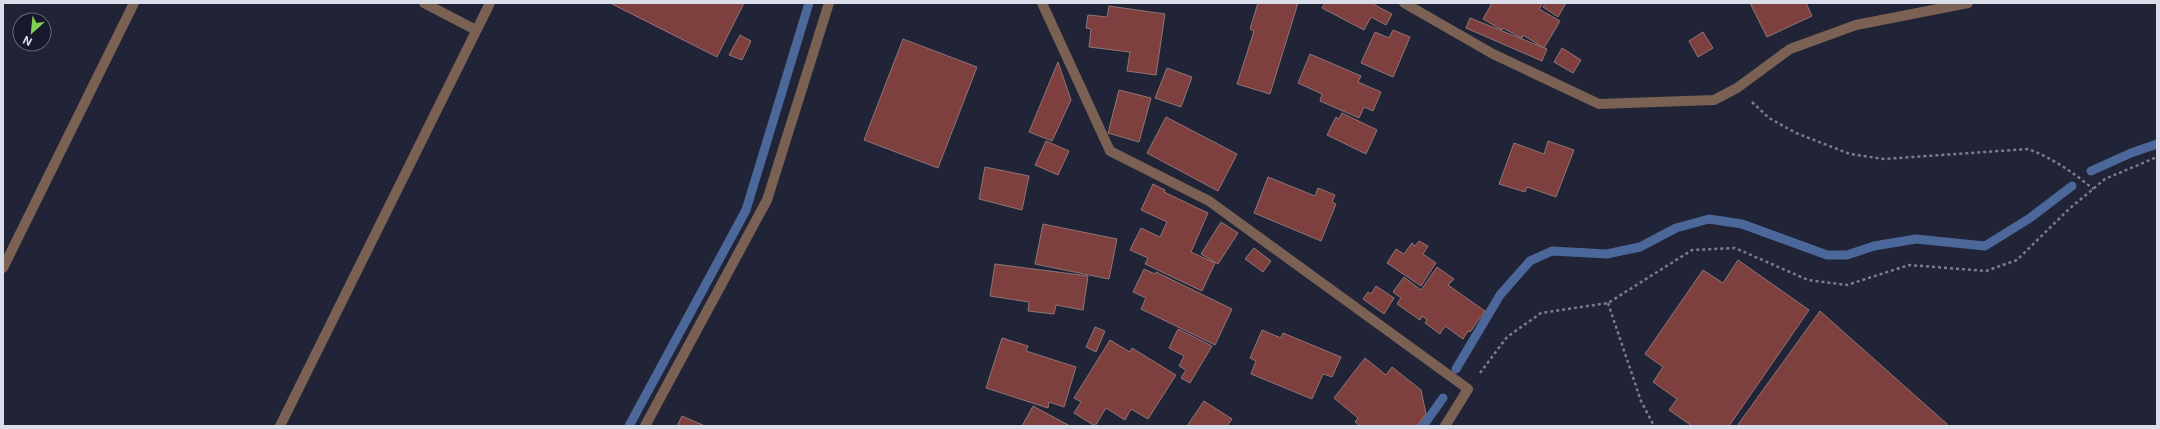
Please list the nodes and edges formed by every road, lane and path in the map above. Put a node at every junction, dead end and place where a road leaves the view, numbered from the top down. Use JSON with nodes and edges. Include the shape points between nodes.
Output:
{"nodes":[{"id":1,"x":134,"y":3,"type":"edge"},
{"id":2,"x":424,"y":3,"type":"edge"},
{"id":3,"x":490,"y":3,"type":"edge"},
{"id":4,"x":829,"y":3,"type":"edge"},
{"id":5,"x":1042,"y":3,"type":"edge"},
{"id":6,"x":1404,"y":3,"type":"edge"},
{"id":7,"x":1968,"y":3,"type":"edge"},
{"id":8,"x":476,"y":30,"type":"junction"},
{"id":9,"x":1737,"y":88,"type":"junction"},
{"id":10,"x":2157,"y":157,"type":"edge"},
{"id":11,"x":2093,"y":189,"type":"junction"},
{"id":12,"x":3,"y":268,"type":"edge"},
{"id":13,"x":1608,"y":303,"type":"junction"},
{"id":14,"x":1468,"y":389,"type":"junction"},
{"id":15,"x":280,"y":426,"type":"edge"},
{"id":16,"x":645,"y":426,"type":"edge"},
{"id":17,"x":1445,"y":426,"type":"edge"},
{"id":18,"x":1654,"y":426,"type":"edge"}],
"edges":[{"from":1,"to":12,"type":"street"},
{"from":2,"to":8,"type":"street"},
{"from":3,"to":8,"type":"street"},
{"from":4,"to":16,"type":"street","via":[[766,200]]},
{"from":5,"to":14,"type":"street","via":[[1110,151],[1209,201]]},
{"from":6,"to":9,"type":"street","via":[[1493,54],[1599,104],[1714,100]]},
{"from":7,"to":9,"type":"street","via":[[1856,25],[1790,50]]},
{"from":8,"to":15,"type":"street"},
{"from":9,"to":11,"type":"path","via":[[1769,118],[1796,133],[1850,154],[1884,159],[2028,148],[2074,173]]},
{"from":10,"to":11,"type":"path","via":[[2104,179]]},
{"from":11,"to":13,"type":"path","via":[[2017,260],[1986,271],[1909,265],[1847,285],[1808,280],[1735,248],[1692,250]]},
{"from":13,"to":14,"type":"path","via":[[1541,313],[1507,337]]},
{"from":13,"to":18,"type":"path","via":[[1641,401]]},
{"from":14,"to":17,"type":"street"}]}
